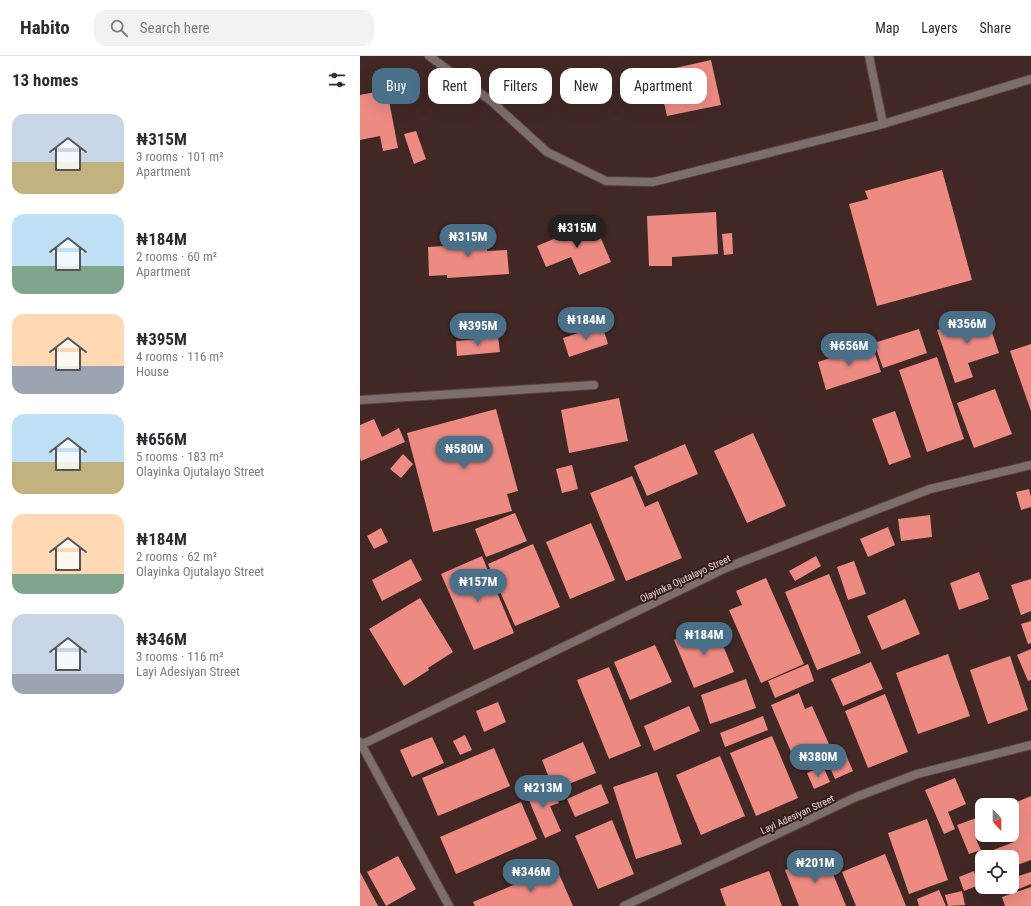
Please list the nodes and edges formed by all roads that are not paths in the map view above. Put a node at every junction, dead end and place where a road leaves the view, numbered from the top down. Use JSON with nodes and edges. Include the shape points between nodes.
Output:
{"nodes":[{"id":1,"x":430,"y":56,"type":"edge"},
{"id":2,"x":869,"y":56,"type":"edge"},
{"id":3,"x":1031,"y":78,"type":"edge"},
{"id":4,"x":884,"y":124,"type":"junction"},
{"id":5,"x":594,"y":385,"type":"dead end"},
{"id":6,"x":360,"y":400,"type":"edge"},
{"id":7,"x":1031,"y":465,"type":"edge"},
{"id":8,"x":361,"y":743,"type":"edge"},
{"id":9,"x":1031,"y":745,"type":"edge"},
{"id":10,"x":449,"y":906,"type":"edge"},
{"id":11,"x":624,"y":906,"type":"edge"}],
"edges":[{"from":1,"to":4,"type":"street","via":[[491,101],[547,152],[606,180],[653,182]]},
{"from":2,"to":4,"type":"street"},
{"from":3,"to":4,"type":"street"},
{"from":5,"to":6,"type":"street"},
{"from":7,"to":8,"type":"street","name":"Olayinka Ojutalayo Street","via":[[930,490],[728,568]]},
{"from":8,"to":10,"type":"street"},
{"from":9,"to":11,"type":"street","name":"Layi Adesiyan Street","via":[[917,774],[856,797]]}]}
